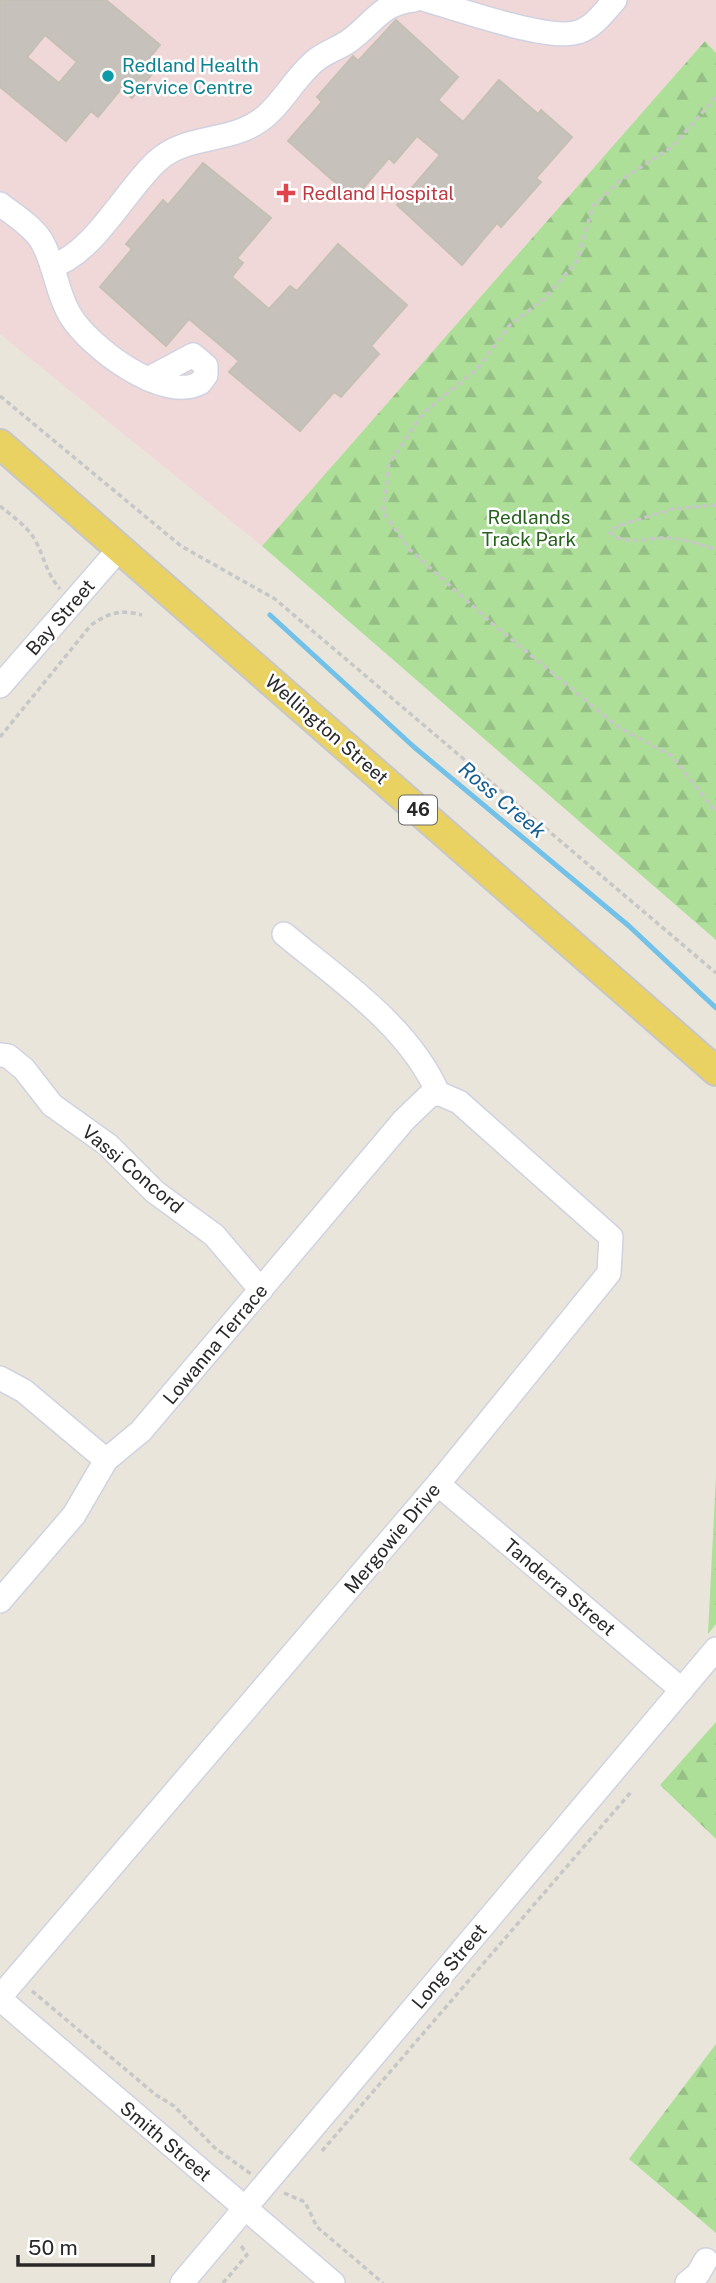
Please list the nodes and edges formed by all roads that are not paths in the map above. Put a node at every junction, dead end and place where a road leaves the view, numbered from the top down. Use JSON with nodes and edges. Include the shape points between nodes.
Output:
{"nodes":[{"id":1,"x":414,"y":0,"type":"edge"},
{"id":2,"x":425,"y":0,"type":"edge"},
{"id":3,"x":615,"y":0,"type":"edge"},
{"id":4,"x":0,"y":204,"type":"edge"},
{"id":5,"x":52,"y":267,"type":"junction"},
{"id":6,"x":148,"y":379,"type":"dead end"},
{"id":7,"x":0,"y":444,"type":"edge"},
{"id":8,"x":120,"y":548,"type":"junction"},
{"id":9,"x":0,"y":686,"type":"edge"},
{"id":10,"x":284,"y":934,"type":"dead end"},
{"id":11,"x":0,"y":1055,"type":"edge"},
{"id":12,"x":716,"y":1071,"type":"edge"},
{"id":13,"x":438,"y":1093,"type":"junction"},
{"id":14,"x":261,"y":1290,"type":"junction"},
{"id":15,"x":0,"y":1378,"type":"edge"},
{"id":16,"x":106,"y":1460,"type":"junction"},
{"id":17,"x":438,"y":1484,"type":"junction"},
{"id":18,"x":0,"y":1601,"type":"edge"},
{"id":19,"x":716,"y":1649,"type":"edge"},
{"id":20,"x":681,"y":1690,"type":"junction"},
{"id":21,"x":0,"y":1998,"type":"edge"},
{"id":22,"x":246,"y":2208,"type":"junction"},
{"id":23,"x":706,"y":2260,"type":"dead end"},
{"id":24,"x":182,"y":2283,"type":"edge"},
{"id":25,"x":333,"y":2283,"type":"edge"},
{"id":26,"x":687,"y":2283,"type":"edge"}],
"edges":[{"from":1,"to":5,"type":"street","via":[[394,2],[350,40],[316,60],[249,129],[175,146],[77,254]]},
{"from":2,"to":3,"type":"street","via":[[558,36],[580,32]]},
{"from":4,"to":5,"type":"street","via":[[40,239]]},
{"from":5,"to":6,"type":"street","via":[[71,318],[130,371]]},
{"from":7,"to":8,"type":"main road","name":"Wellington Street","number":"46"},
{"from":8,"to":9,"type":"street","name":"Bay Street"},
{"from":8,"to":12,"type":"main road","name":"Wellington Street","number":"46"},
{"from":10,"to":13,"type":"street","via":[[377,1011],[419,1059]]},
{"from":11,"to":14,"type":"street","name":"Vassi Concord","via":[[24,1069],[52,1105],[108,1145],[137,1177],[214,1235]]},
{"from":13,"to":14,"type":"street","name":"Lowanna Terrace","via":[[404,1120]]},
{"from":13,"to":17,"type":"street","name":"Mergowie Drive","via":[[459,1102],[611,1237],[609,1273]]},
{"from":14,"to":16,"type":"street","name":"Lowanna Terrace","via":[[141,1431]]},
{"from":15,"to":16,"type":"street","via":[[24,1391]]},
{"from":16,"to":18,"type":"street","name":"Lowanna Terrace","via":[[74,1515]]},
{"from":17,"to":20,"type":"street","name":"Tanderra Street"},
{"from":17,"to":21,"type":"street","name":"Mergowie Drive"},
{"from":19,"to":20,"type":"street","name":"Long Street"},
{"from":20,"to":22,"type":"street","name":"Long Street"},
{"from":21,"to":22,"type":"street","name":"Smith Street"},
{"from":22,"to":24,"type":"street","name":"Long Street"},
{"from":22,"to":25,"type":"street","name":"Smith Street"},
{"from":23,"to":26,"type":"street"}]}
